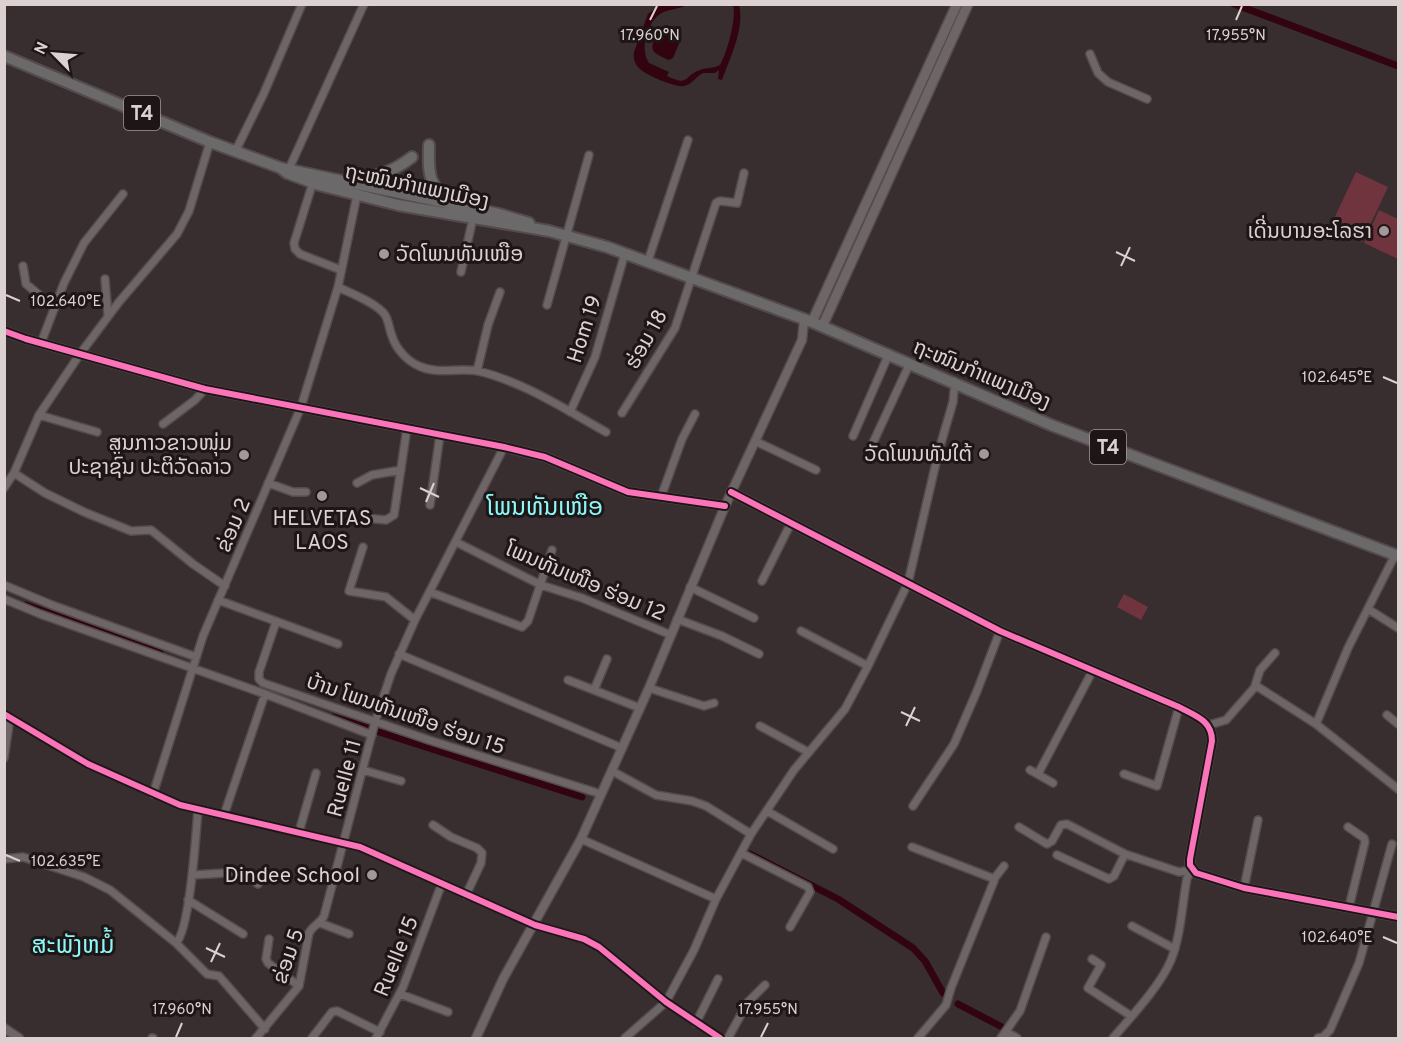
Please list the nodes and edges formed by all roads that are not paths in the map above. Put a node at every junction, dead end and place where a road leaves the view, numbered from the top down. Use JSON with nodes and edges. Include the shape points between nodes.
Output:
{"nodes":[{"id":1,"x":302,"y":4,"type":"edge"},
{"id":2,"x":364,"y":4,"type":"edge"},
{"id":3,"x":957,"y":4,"type":"edge"},
{"id":4,"x":968,"y":4,"type":"edge"},
{"id":5,"x":1090,"y":54,"type":"dead end"},
{"id":6,"x":4,"y":56,"type":"edge"},
{"id":7,"x":1147,"y":99,"type":"dead end"},
{"id":8,"x":688,"y":140,"type":"dead end"},
{"id":9,"x":210,"y":142,"type":"junction"},
{"id":10,"x":429,"y":145,"type":"dead end"},
{"id":11,"x":235,"y":152,"type":"junction"},
{"id":12,"x":589,"y":155,"type":"dead end"},
{"id":13,"x":412,"y":157,"type":"dead end"},
{"id":14,"x":286,"y":170,"type":"junction"},
{"id":15,"x":744,"y":173,"type":"dead end"},
{"id":16,"x":335,"y":179,"type":"junction"},
{"id":17,"x":313,"y":182,"type":"junction"},
{"id":18,"x":123,"y":194,"type":"dead end"},
{"id":19,"x":357,"y":195,"type":"junction"},
{"id":20,"x":400,"y":200,"type":"junction"},
{"id":21,"x":413,"y":203,"type":"junction"},
{"id":22,"x":466,"y":208,"type":"junction"},
{"id":23,"x":473,"y":218,"type":"junction"},
{"id":24,"x":549,"y":231,"type":"junction"},
{"id":25,"x":568,"y":235,"type":"junction"},
{"id":26,"x":625,"y":253,"type":"junction"},
{"id":27,"x":648,"y":261,"type":"junction"},
{"id":28,"x":23,"y":266,"type":"dead end"},
{"id":29,"x":341,"y":270,"type":"junction"},
{"id":30,"x":461,"y":272,"type":"dead end"},
{"id":31,"x":105,"y":279,"type":"dead end"},
{"id":32,"x":693,"y":279,"type":"junction"},
{"id":33,"x":338,"y":286,"type":"junction"},
{"id":34,"x":500,"y":292,"type":"dead end"},
{"id":35,"x":547,"y":304,"type":"dead end"},
{"id":36,"x":54,"y":307,"type":"junction"},
{"id":37,"x":108,"y":316,"type":"junction"},
{"id":38,"x":808,"y":321,"type":"junction"},
{"id":39,"x":822,"y":327,"type":"junction"},
{"id":40,"x":4,"y":331,"type":"edge"},
{"id":41,"x":41,"y":344,"type":"junction"},
{"id":42,"x":80,"y":354,"type":"junction"},
{"id":43,"x":888,"y":356,"type":"junction"},
{"id":44,"x":910,"y":363,"type":"junction"},
{"id":45,"x":477,"y":371,"type":"junction"},
{"id":46,"x":955,"y":382,"type":"junction"},
{"id":47,"x":205,"y":389,"type":"junction"},
{"id":48,"x":301,"y":407,"type":"junction"},
{"id":49,"x":570,"y":412,"type":"junction"},
{"id":50,"x":622,"y":413,"type":"dead end"},
{"id":51,"x":695,"y":414,"type":"dead end"},
{"id":52,"x":39,"y":415,"type":"junction"},
{"id":53,"x":163,"y":424,"type":"dead end"},
{"id":54,"x":407,"y":428,"type":"junction"},
{"id":55,"x":97,"y":432,"type":"dead end"},
{"id":56,"x":606,"y":432,"type":"dead end"},
{"id":57,"x":440,"y":435,"type":"junction"},
{"id":58,"x":853,"y":436,"type":"dead end"},
{"id":59,"x":755,"y":441,"type":"junction"},
{"id":60,"x":504,"y":447,"type":"junction"},
{"id":61,"x":871,"y":447,"type":"dead end"},
{"id":62,"x":401,"y":470,"type":"junction"},
{"id":63,"x":816,"y":470,"type":"dead end"},
{"id":64,"x":14,"y":473,"type":"junction"},
{"id":65,"x":268,"y":483,"type":"junction"},
{"id":66,"x":357,"y":483,"type":"dead end"},
{"id":67,"x":4,"y":488,"type":"edge"},
{"id":68,"x":306,"y":492,"type":"dead end"},
{"id":69,"x":731,"y":492,"type":"junction"},
{"id":70,"x":661,"y":497,"type":"junction"},
{"id":71,"x":430,"y":505,"type":"dead end"},
{"id":72,"x":724,"y":506,"type":"junction"},
{"id":73,"x":364,"y":518,"type":"dead end"},
{"id":74,"x":791,"y":523,"type":"junction"},
{"id":75,"x":456,"y":542,"type":"junction"},
{"id":76,"x":363,"y":547,"type":"dead end"},
{"id":77,"x":552,"y":550,"type":"dead end"},
{"id":78,"x":1397,"y":556,"type":"edge"},
{"id":79,"x":762,"y":581,"type":"dead end"},
{"id":80,"x":908,"y":583,"type":"junction"},
{"id":81,"x":4,"y":585,"type":"edge"},
{"id":82,"x":541,"y":585,"type":"junction"},
{"id":83,"x":225,"y":586,"type":"junction"},
{"id":84,"x":690,"y":587,"type":"junction"},
{"id":85,"x":430,"y":591,"type":"junction"},
{"id":86,"x":4,"y":599,"type":"edge"},
{"id":87,"x":218,"y":600,"type":"junction"},
{"id":88,"x":1368,"y":609,"type":"junction"},
{"id":89,"x":754,"y":618,"type":"dead end"},
{"id":90,"x":677,"y":619,"type":"junction"},
{"id":91,"x":415,"y":620,"type":"junction"},
{"id":92,"x":276,"y":622,"type":"junction"},
{"id":93,"x":1398,"y":628,"type":"edge"},
{"id":94,"x":801,"y":631,"type":"dead end"},
{"id":95,"x":1000,"y":631,"type":"junction"},
{"id":96,"x":671,"y":634,"type":"junction"},
{"id":97,"x":338,"y":645,"type":"dead end"},
{"id":98,"x":1275,"y":653,"type":"dead end"},
{"id":99,"x":399,"y":654,"type":"junction"},
{"id":100,"x":759,"y":654,"type":"dead end"},
{"id":101,"x":196,"y":657,"type":"junction"},
{"id":102,"x":607,"y":659,"type":"dead end"},
{"id":103,"x":868,"y":666,"type":"junction"},
{"id":104,"x":192,"y":669,"type":"junction"},
{"id":105,"x":1093,"y":670,"type":"junction"},
{"id":106,"x":568,"y":680,"type":"dead end"},
{"id":107,"x":1255,"y":686,"type":"junction"},
{"id":108,"x":649,"y":688,"type":"junction"},
{"id":109,"x":594,"y":690,"type":"junction"},
{"id":110,"x":265,"y":694,"type":"junction"},
{"id":111,"x":714,"y":703,"type":"dead end"},
{"id":112,"x":1179,"y":707,"type":"junction"},
{"id":113,"x":640,"y":708,"type":"junction"},
{"id":114,"x":1387,"y":715,"type":"dead end"},
{"id":115,"x":7,"y":716,"type":"edge"},
{"id":116,"x":375,"y":722,"type":"junction"},
{"id":117,"x":1316,"y":724,"type":"junction"},
{"id":118,"x":1398,"y":724,"type":"edge"},
{"id":119,"x":1209,"y":725,"type":"junction"},
{"id":120,"x":760,"y":726,"type":"dead end"},
{"id":121,"x":372,"y":735,"type":"junction"},
{"id":122,"x":622,"y":748,"type":"junction"},
{"id":123,"x":808,"y":752,"type":"junction"},
{"id":124,"x":4,"y":758,"type":"edge"},
{"id":125,"x":363,"y":770,"type":"junction"},
{"id":126,"x":1030,"y":770,"type":"dead end"},
{"id":127,"x":612,"y":771,"type":"junction"},
{"id":128,"x":316,"y":773,"type":"dead end"},
{"id":129,"x":1038,"y":774,"type":"junction"},
{"id":130,"x":1124,"y":774,"type":"dead end"},
{"id":131,"x":401,"y":781,"type":"dead end"},
{"id":132,"x":1053,"y":783,"type":"dead end"},
{"id":133,"x":1398,"y":789,"type":"edge"},
{"id":134,"x":153,"y":794,"type":"junction"},
{"id":135,"x":601,"y":794,"type":"junction"},
{"id":136,"x":913,"y":806,"type":"dead end"},
{"id":137,"x":198,"y":810,"type":"junction"},
{"id":138,"x":767,"y":811,"type":"junction"},
{"id":139,"x":224,"y":815,"type":"junction"},
{"id":140,"x":1258,"y":820,"type":"dead end"},
{"id":141,"x":433,"y":825,"type":"dead end"},
{"id":142,"x":1019,"y":827,"type":"dead end"},
{"id":143,"x":1348,"y":827,"type":"dead end"},
{"id":144,"x":299,"y":832,"type":"junction"},
{"id":145,"x":751,"y":834,"type":"junction"},
{"id":146,"x":581,"y":839,"type":"junction"},
{"id":147,"x":344,"y":842,"type":"junction"},
{"id":148,"x":1392,"y":844,"type":"dead end"},
{"id":149,"x":912,"y":847,"type":"dead end"},
{"id":150,"x":832,"y":849,"type":"dead end"},
{"id":151,"x":741,"y":853,"type":"junction"},
{"id":152,"x":1125,"y":854,"type":"junction"},
{"id":153,"x":1057,"y":855,"type":"dead end"},
{"id":154,"x":4,"y":858,"type":"edge"},
{"id":155,"x":1005,"y":866,"type":"dead end"},
{"id":156,"x":1192,"y":870,"type":"junction"},
{"id":157,"x":192,"y":875,"type":"junction"},
{"id":158,"x":994,"y":879,"type":"junction"},
{"id":159,"x":442,"y":883,"type":"junction"},
{"id":160,"x":258,"y":884,"type":"dead end"},
{"id":161,"x":1244,"y":888,"type":"junction"},
{"id":162,"x":466,"y":895,"type":"junction"},
{"id":163,"x":716,"y":899,"type":"junction"},
{"id":164,"x":188,"y":900,"type":"junction"},
{"id":165,"x":1349,"y":907,"type":"junction"},
{"id":166,"x":1375,"y":911,"type":"junction"},
{"id":167,"x":1398,"y":917,"type":"edge"},
{"id":168,"x":320,"y":923,"type":"junction"},
{"id":169,"x":535,"y":925,"type":"junction"},
{"id":170,"x":1132,"y":926,"type":"dead end"},
{"id":171,"x":790,"y":927,"type":"dead end"},
{"id":172,"x":243,"y":934,"type":"dead end"},
{"id":173,"x":348,"y":934,"type":"dead end"},
{"id":174,"x":1046,"y":937,"type":"dead end"},
{"id":175,"x":269,"y":939,"type":"dead end"},
{"id":176,"x":176,"y":943,"type":"junction"},
{"id":177,"x":1175,"y":949,"type":"junction"},
{"id":178,"x":1092,"y":959,"type":"dead end"},
{"id":179,"x":718,"y":979,"type":"dead end"},
{"id":180,"x":765,"y":985,"type":"dead end"},
{"id":181,"x":299,"y":986,"type":"junction"},
{"id":182,"x":400,"y":994,"type":"junction"},
{"id":183,"x":666,"y":1002,"type":"junction"},
{"id":184,"x":448,"y":1012,"type":"dead end"},
{"id":185,"x":1131,"y":1016,"type":"junction"},
{"id":186,"x":696,"y":1023,"type":"junction"},
{"id":187,"x":4,"y":1028,"type":"edge"},
{"id":188,"x":265,"y":1029,"type":"junction"},
{"id":189,"x":378,"y":1035,"type":"edge"},
{"id":190,"x":1004,"y":1035,"type":"edge"},
{"id":191,"x":17,"y":1038,"type":"edge"},
{"id":192,"x":256,"y":1038,"type":"edge"},
{"id":193,"x":312,"y":1038,"type":"edge"},
{"id":194,"x":477,"y":1038,"type":"edge"},
{"id":195,"x":625,"y":1038,"type":"edge"},
{"id":196,"x":720,"y":1038,"type":"edge"},
{"id":197,"x":728,"y":1038,"type":"edge"},
{"id":198,"x":918,"y":1038,"type":"edge"},
{"id":199,"x":1017,"y":1038,"type":"edge"},
{"id":200,"x":1113,"y":1038,"type":"edge"},
{"id":201,"x":1318,"y":1038,"type":"edge"}],
"edges":[{"from":1,"to":11,"type":"street"},
{"from":2,"to":14,"type":"street"},
{"from":3,"to":38,"type":"main road"},
{"from":4,"to":39,"type":"main road"},
{"from":5,"to":7,"type":"street","via":[[1098,73],[1108,82]]},
{"from":6,"to":9,"type":"main road","name":"ຖະໜົນກຳແພງເມືອງ","number":"T4"},
{"from":8,"to":27,"type":"street"},
{"from":9,"to":11,"type":"main road","name":"ຖະໜົນກຳແພງເມືອງ","number":"T4"},
{"from":9,"to":37,"type":"street","via":[[189,211],[177,234]]},
{"from":10,"to":22,"type":"main road","via":[[432,182],[443,196]]},
{"from":11,"to":14,"type":"main road","name":"ຖະໜົນກຳແພງເມືອງ","number":"T4"},
{"from":12,"to":25,"type":"street"},
{"from":13,"to":16,"type":"main road","via":[[386,174]]},
{"from":14,"to":16,"type":"main road","name":"ຖະໜົນກຳແພງເມືອງ","number":"T4"},
{"from":14,"to":17,"type":"main road","name":"ຖະໜົນກຳແພງເມືອງ","number":"T4"},
{"from":15,"to":32,"type":"street","name":"ຮ່ອມ 18","via":[[737,203],[716,202]]},
{"from":16,"to":20,"type":"main road","name":"ຖະໜົນກຳແພງເມືອງ","number":"T4"},
{"from":17,"to":19,"type":"main road","name":"ຖະໜົນກຳແພງເມືອງ","number":"T4"},
{"from":17,"to":29,"type":"street","via":[[295,249]]},
{"from":18,"to":36,"type":"street","via":[[84,243]]},
{"from":19,"to":20,"type":"main road","name":"ຖະໜົນກຳແພງເມືອງ","number":"T4"},
{"from":19,"to":29,"type":"street","name":"ຂ່ອມ 2"},
{"from":20,"to":21,"type":"main road","name":"ຖະໜົນກຳແພງເມືອງ","number":"T4"},
{"from":21,"to":22,"type":"main road","name":"ຖະໜົນກຳແພງເມືອງ","number":"T4"},
{"from":21,"to":23,"type":"main road","name":"ຖະໜົນກຳແພງເມືອງ","number":"T4"},
{"from":22,"to":24,"type":"main road","name":"ຖະໜົນກຳແພງເມືອງ","number":"T4","via":[[518,219]]},
{"from":23,"to":24,"type":"main road","name":"ຖະໜົນກຳແພງເມືອງ","number":"T4"},
{"from":23,"to":30,"type":"street"},
{"from":24,"to":25,"type":"main road","name":"ຖະໜົນກຳແພງເມືອງ","number":"T4"},
{"from":25,"to":26,"type":"main road","name":"ຖະໜົນກຳແພງເມືອງ","number":"T4"},
{"from":25,"to":35,"type":"street"},
{"from":26,"to":27,"type":"main road","name":"ຖະໜົນກຳແພງເມືອງ","number":"T4"},
{"from":26,"to":49,"type":"street","name":"Hom 19","via":[[595,357]]},
{"from":27,"to":32,"type":"main road","name":"ຖະໜົນກຳແພງເມືອງ","number":"T4"},
{"from":28,"to":36,"type":"street","via":[[26,285]]},
{"from":29,"to":33,"type":"street","name":"ຂ່ອມ 2"},
{"from":31,"to":37,"type":"street"},
{"from":32,"to":38,"type":"main road","name":"ຖະໜົນກຳແພງເມືອງ","number":"T4"},
{"from":32,"to":50,"type":"street","name":"ຮ່ອມ 18","via":[[675,328]]},
{"from":33,"to":45,"type":"street","via":[[381,310],[398,348],[413,363],[439,370]]},
{"from":33,"to":48,"type":"street","name":"ຂ່ອມ 2"},
{"from":34,"to":45,"type":"street"},
{"from":36,"to":41,"type":"street"},
{"from":37,"to":42,"type":"street"},
{"from":38,"to":39,"type":"main road","name":"ຖະໜົນກຳແພງເມືອງ","number":"T4"},
{"from":38,"to":59,"type":"street"},
{"from":39,"to":43,"type":"main road","name":"ຖະໜົນກຳແພງເມືອງ","number":"T4"},
{"from":40,"to":41,"type":"street"},
{"from":41,"to":42,"type":"street"},
{"from":42,"to":47,"type":"street"},
{"from":42,"to":52,"type":"street"},
{"from":43,"to":44,"type":"main road","name":"ຖະໜົນກຳແພງເມືອງ","number":"T4"},
{"from":43,"to":58,"type":"street"},
{"from":44,"to":46,"type":"main road","name":"ຖະໜົນກຳແພງເມືອງ","number":"T4"},
{"from":44,"to":61,"type":"street"},
{"from":45,"to":49,"type":"street","via":[[520,386]]},
{"from":46,"to":78,"type":"main road","name":"ຖະໜົນກຳແພງເມືອງ","number":"T4","via":[[1051,425]]},
{"from":46,"to":80,"type":"street"},
{"from":47,"to":48,"type":"street"},
{"from":47,"to":53,"type":"street"},
{"from":48,"to":54,"type":"street"},
{"from":48,"to":65,"type":"street","name":"ຂ່ອມ 2"},
{"from":49,"to":56,"type":"street"},
{"from":51,"to":70,"type":"street"},
{"from":52,"to":55,"type":"street"},
{"from":52,"to":64,"type":"street"},
{"from":54,"to":57,"type":"street"},
{"from":54,"to":62,"type":"street"},
{"from":57,"to":60,"type":"street"},
{"from":57,"to":71,"type":"street"},
{"from":59,"to":63,"type":"street"},
{"from":59,"to":69,"type":"street"},
{"from":60,"to":70,"type":"street","via":[[545,457],[628,492]]},
{"from":60,"to":75,"type":"street","name":"Ruelle 11"},
{"from":62,"to":66,"type":"street"},
{"from":62,"to":73,"type":"street","via":[[393,517]]},
{"from":64,"to":67,"type":"street"},
{"from":64,"to":83,"type":"street","via":[[84,512],[131,531],[151,530]]},
{"from":65,"to":68,"type":"street"},
{"from":65,"to":83,"type":"street","name":"ຂ່ອມ 2"},
{"from":69,"to":72,"type":"street"},
{"from":69,"to":74,"type":"street"},
{"from":70,"to":72,"type":"street"},
{"from":72,"to":84,"type":"street"},
{"from":74,"to":79,"type":"street"},
{"from":74,"to":80,"type":"street"},
{"from":75,"to":82,"type":"street","name":"ໂພນທັນເໜືອ ຮ່ອມ 12"},
{"from":75,"to":85,"type":"street","name":"Ruelle 11"},
{"from":76,"to":91,"type":"street","via":[[349,591],[386,597]]},
{"from":77,"to":82,"type":"street"},
{"from":78,"to":88,"type":"street"},
{"from":80,"to":95,"type":"street"},
{"from":80,"to":103,"type":"street"},
{"from":81,"to":101,"type":"street"},
{"from":82,"to":85,"type":"street","via":[[522,627]]},
{"from":82,"to":96,"type":"street","name":"ໂພນທັນເໜືອ ຮ່ອມ 12"},
{"from":83,"to":87,"type":"street","name":"ຂ່ອມ 2"},
{"from":84,"to":89,"type":"street"},
{"from":84,"to":90,"type":"street"},
{"from":85,"to":91,"type":"street","name":"Ruelle 11"},
{"from":86,"to":104,"type":"street"},
{"from":87,"to":92,"type":"street"},
{"from":87,"to":101,"type":"street","name":"ຂ່ອມ 2"},
{"from":88,"to":93,"type":"street"},
{"from":88,"to":117,"type":"street"},
{"from":90,"to":96,"type":"street"},
{"from":90,"to":100,"type":"street"},
{"from":91,"to":99,"type":"street","name":"Ruelle 11"},
{"from":92,"to":97,"type":"street"},
{"from":92,"to":116,"type":"street","name":"ບ້ານ ໂພນທັນເໜືອ ຮ່ອມ 15","via":[[259,679]]},
{"from":94,"to":103,"type":"street"},
{"from":95,"to":105,"type":"street"},
{"from":95,"to":136,"type":"street","via":[[954,744]]},
{"from":96,"to":108,"type":"street"},
{"from":98,"to":107,"type":"street","via":[[1260,670]]},
{"from":99,"to":116,"type":"street","name":"Ruelle 11"},
{"from":99,"to":122,"type":"street"},
{"from":101,"to":104,"type":"street","name":"ຂ່ອມ 2"},
{"from":102,"to":109,"type":"street"},
{"from":103,"to":123,"type":"street","via":[[845,709]]},
{"from":104,"to":110,"type":"street"},
{"from":104,"to":134,"type":"street","name":"ຂ່ອມ 2"},
{"from":105,"to":112,"type":"street"},
{"from":105,"to":129,"type":"street"},
{"from":106,"to":109,"type":"street"},
{"from":107,"to":117,"type":"street"},
{"from":107,"to":119,"type":"street","via":[[1226,720]]},
{"from":108,"to":111,"type":"street","via":[[704,706]]},
{"from":108,"to":113,"type":"street"},
{"from":109,"to":113,"type":"street"},
{"from":110,"to":121,"type":"street"},
{"from":110,"to":139,"type":"street"},
{"from":112,"to":119,"type":"street"},
{"from":112,"to":130,"type":"street","via":[[1157,786]]},
{"from":113,"to":122,"type":"street"},
{"from":114,"to":118,"type":"street"},
{"from":115,"to":124,"type":"street"},
{"from":115,"to":134,"type":"street","via":[[81,761]]},
{"from":116,"to":121,"type":"street","name":"Ruelle 11"},
{"from":116,"to":135,"type":"street","name":"ບ້ານ ໂພນທັນເໜືອ ຮ່ອມ 15"},
{"from":117,"to":133,"type":"street"},
{"from":119,"to":156,"type":"street","via":[[1212,741],[1190,859]]},
{"from":120,"to":123,"type":"street"},
{"from":121,"to":125,"type":"street","name":"Ruelle 11"},
{"from":122,"to":127,"type":"street"},
{"from":123,"to":138,"type":"street"},
{"from":125,"to":131,"type":"street"},
{"from":125,"to":147,"type":"street","name":"Ruelle 11"},
{"from":126,"to":129,"type":"street"},
{"from":127,"to":135,"type":"street"},
{"from":127,"to":145,"type":"street","via":[[656,795],[706,806]]},
{"from":128,"to":144,"type":"street"},
{"from":129,"to":132,"type":"street"},
{"from":134,"to":137,"type":"street"},
{"from":135,"to":146,"type":"street"},
{"from":137,"to":139,"type":"street"},
{"from":137,"to":157,"type":"street"},
{"from":138,"to":145,"type":"street"},
{"from":138,"to":150,"type":"street"},
{"from":139,"to":144,"type":"street"},
{"from":140,"to":161,"type":"street"},
{"from":141,"to":162,"type":"street","via":[[482,854]]},
{"from":142,"to":152,"type":"street","via":[[1047,844],[1060,825],[1067,824]]},
{"from":143,"to":165,"type":"street","via":[[1365,842]]},
{"from":144,"to":147,"type":"street"},
{"from":145,"to":151,"type":"street"},
{"from":146,"to":163,"type":"street"},
{"from":146,"to":169,"type":"street"},
{"from":147,"to":159,"type":"street"},
{"from":147,"to":168,"type":"street","name":"ຂ່ອມ 5"},
{"from":148,"to":166,"type":"street"},
{"from":149,"to":158,"type":"street"},
{"from":151,"to":163,"type":"street"},
{"from":151,"to":171,"type":"street","via":[[808,887],[810,892]]},
{"from":152,"to":153,"type":"street","via":[[1109,879]]},
{"from":152,"to":156,"type":"street","via":[[1179,872]]},
{"from":154,"to":176,"type":"street","via":[[23,856],[84,877],[110,890]]},
{"from":155,"to":158,"type":"street"},
{"from":156,"to":161,"type":"street"},
{"from":156,"to":177,"type":"street","via":[[1187,878]]},
{"from":157,"to":160,"type":"street","via":[[242,872]]},
{"from":157,"to":164,"type":"street"},
{"from":158,"to":198,"type":"street","via":[[949,999]]},
{"from":159,"to":162,"type":"street"},
{"from":159,"to":182,"type":"street","name":"Ruelle 15"},
{"from":161,"to":165,"type":"street"},
{"from":162,"to":169,"type":"street"},
{"from":163,"to":183,"type":"street"},
{"from":164,"to":172,"type":"street"},
{"from":164,"to":176,"type":"street","via":[[181,938]]},
{"from":165,"to":166,"type":"street"},
{"from":166,"to":167,"type":"street"},
{"from":166,"to":201,"type":"street","via":[[1359,963],[1330,1030]]},
{"from":168,"to":173,"type":"street"},
{"from":168,"to":181,"type":"street","name":"ຂ່ອມ 5","via":[[309,933]]},
{"from":169,"to":183,"type":"street","via":[[566,932],[599,947]]},
{"from":169,"to":194,"type":"street","via":[[503,979]]},
{"from":170,"to":177,"type":"street"},
{"from":174,"to":190,"type":"street","via":[[1023,1004]]},
{"from":175,"to":181,"type":"street","via":[[268,963]]},
{"from":176,"to":188,"type":"street","via":[[207,974],[219,976]]},
{"from":177,"to":185,"type":"street","via":[[1163,975]]},
{"from":178,"to":185,"type":"street","via":[[1101,965],[1088,988]]},
{"from":179,"to":186,"type":"street"},
{"from":180,"to":197,"type":"street","via":[[748,1002]]},
{"from":181,"to":188,"type":"street","name":"ຂ່ອມ 5"},
{"from":182,"to":184,"type":"street"},
{"from":182,"to":189,"type":"street","name":"Ruelle 15"},
{"from":183,"to":186,"type":"street"},
{"from":183,"to":195,"type":"street"},
{"from":185,"to":200,"type":"street"},
{"from":186,"to":196,"type":"street"},
{"from":187,"to":191,"type":"street"},
{"from":188,"to":192,"type":"street","name":"ຂ່ອມ 5"},
{"from":189,"to":193,"type":"street","via":[[337,1011]]},
{"from":190,"to":199,"type":"street"}]}
